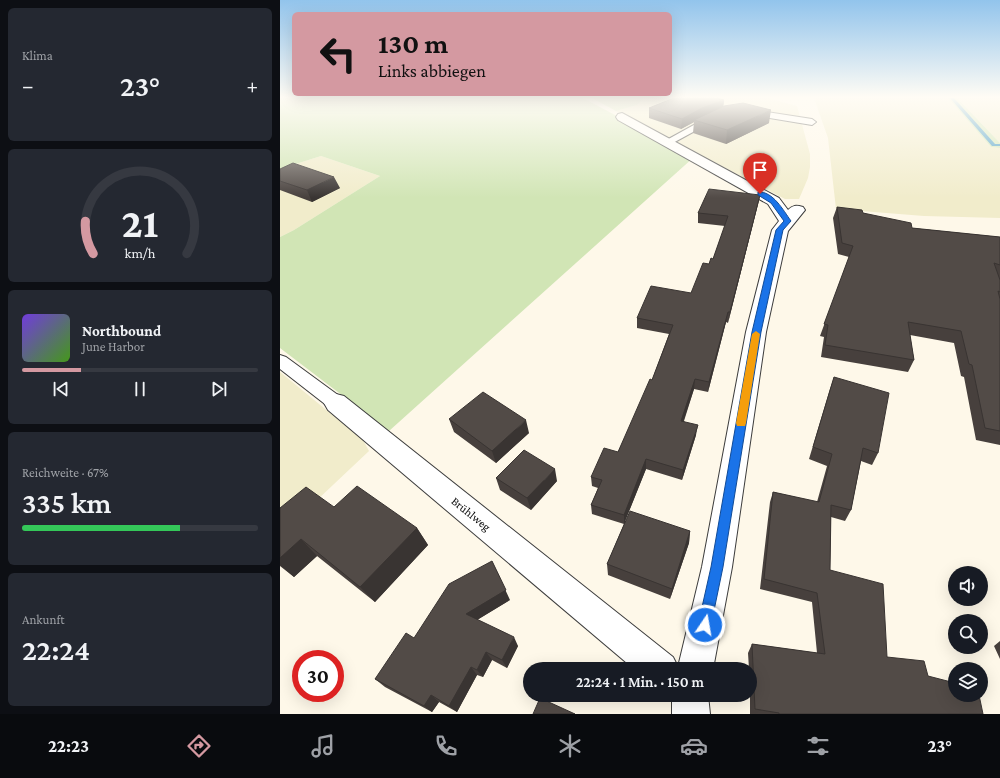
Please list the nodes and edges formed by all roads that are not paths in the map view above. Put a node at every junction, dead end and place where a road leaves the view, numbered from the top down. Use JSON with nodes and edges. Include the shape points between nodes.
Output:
{"nodes":[{"id":1,"x":648,"y":131,"type":"edge"},
{"id":2,"x":687,"y":131,"type":"edge"},
{"id":3,"x":668,"y":142,"type":"junction"},
{"id":4,"x":280,"y":361,"type":"edge"},
{"id":5,"x":336,"y":403,"type":"joint"},
{"id":6,"x":652,"y":662,"type":"edge"},
{"id":7,"x":697,"y":662,"type":"edge"},
{"id":8,"x":690,"y":702,"type":"edge"},
{"id":9,"x":691,"y":714,"type":"edge"}],
"edges":[{"from":1,"to":3,"type":"street"},
{"from":2,"to":3,"type":"lane"},
{"from":3,"to":7,"type":"street","via":[[774,201],[792,215],[780,230],[756,332],[717,567]]},
{"from":4,"to":5,"type":"lane","name":"Brühlweg"},
{"from":5,"to":6,"type":"street","name":"Brühlweg"},
{"from":8,"to":9,"type":"street"}]}
